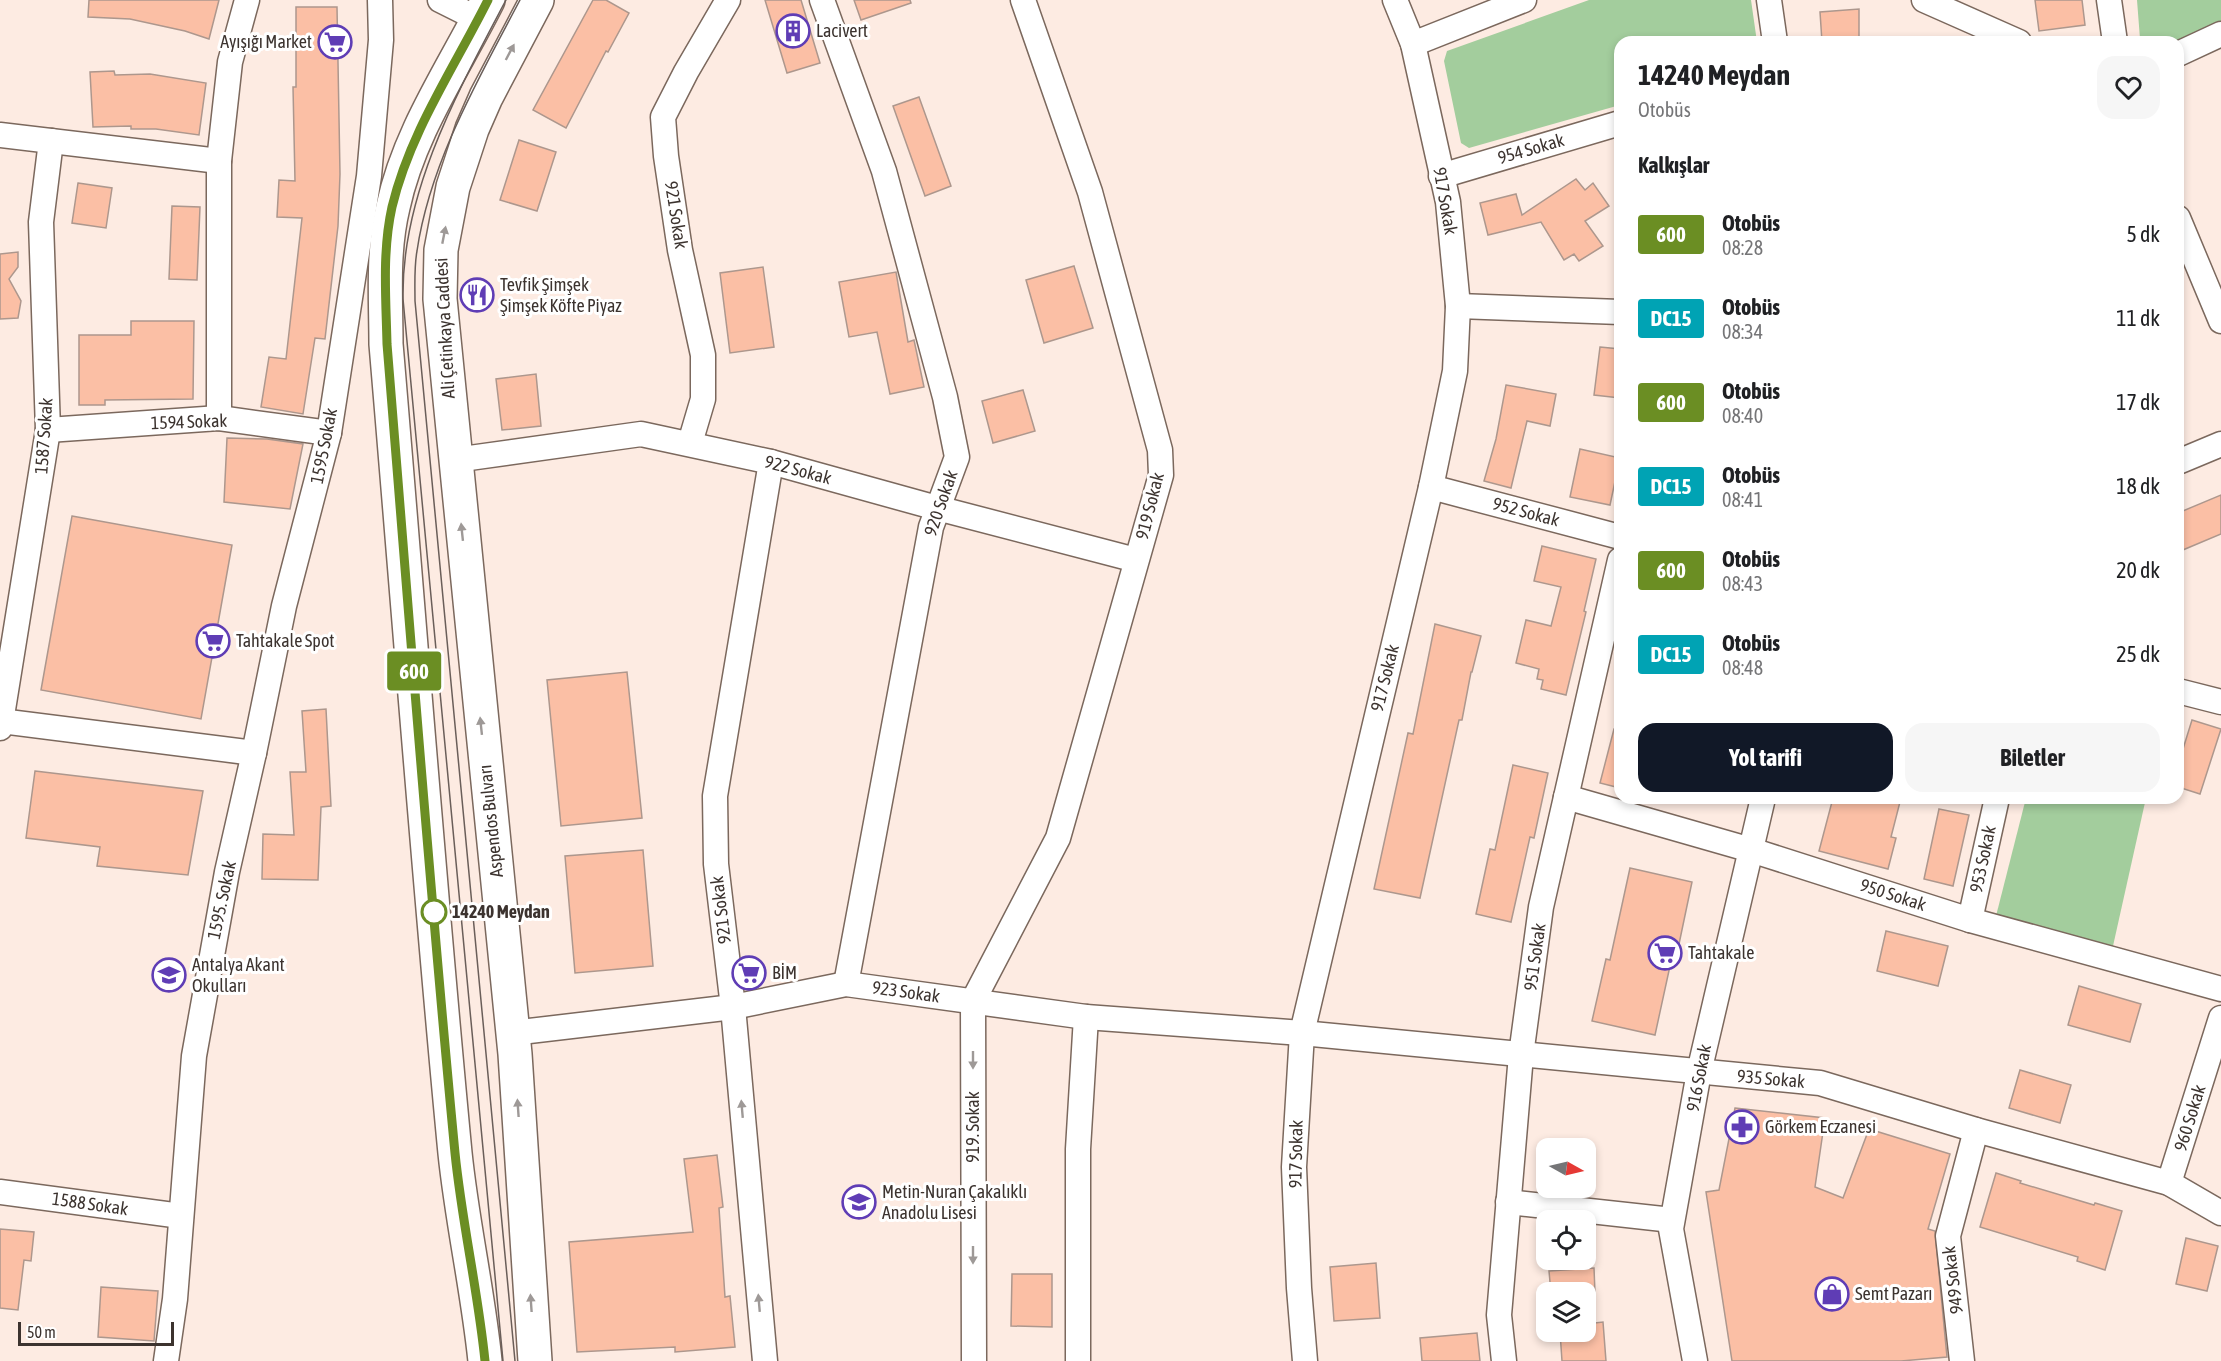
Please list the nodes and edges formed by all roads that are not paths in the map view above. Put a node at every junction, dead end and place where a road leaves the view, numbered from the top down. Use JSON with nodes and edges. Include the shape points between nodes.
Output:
{"nodes":[{"id":1,"x":247,"y":0,"type":"edge"},
{"id":2,"x":380,"y":0,"type":"edge"},
{"id":3,"x":440,"y":0,"type":"edge"},
{"id":4,"x":537,"y":0,"type":"edge"},
{"id":5,"x":728,"y":0,"type":"edge"},
{"id":6,"x":822,"y":0,"type":"edge"},
{"id":7,"x":1023,"y":0,"type":"edge"},
{"id":8,"x":1395,"y":0,"type":"edge"},
{"id":9,"x":1524,"y":0,"type":"edge"},
{"id":10,"x":1769,"y":0,"type":"edge"},
{"id":11,"x":1924,"y":0,"type":"edge"},
{"id":12,"x":2109,"y":0,"type":"edge"},
{"id":13,"x":483,"y":10,"type":"edge"},
{"id":14,"x":2221,"y":34,"type":"edge"},
{"id":15,"x":1774,"y":36,"type":"edge"},
{"id":16,"x":2001,"y":36,"type":"edge"},
{"id":17,"x":2114,"y":36,"type":"edge"},
{"id":18,"x":1413,"y":44,"type":"junction"},
{"id":19,"x":2184,"y":51,"type":"edge"},
{"id":20,"x":1614,"y":125,"type":"edge"},
{"id":21,"x":0,"y":135,"type":"edge"},
{"id":22,"x":51,"y":141,"type":"junction"},
{"id":23,"x":219,"y":161,"type":"junction"},
{"id":24,"x":1441,"y":176,"type":"junction"},
{"id":25,"x":2184,"y":232,"type":"edge"},
{"id":26,"x":1458,"y":306,"type":"junction"},
{"id":27,"x":1614,"y":312,"type":"edge"},
{"id":28,"x":2221,"y":321,"type":"edge"},
{"id":29,"x":219,"y":418,"type":"junction"},
{"id":30,"x":48,"y":430,"type":"junction"},
{"id":31,"x":329,"y":433,"type":"junction"},
{"id":32,"x":690,"y":443,"type":"junction"},
{"id":33,"x":2221,"y":444,"type":"edge"},
{"id":34,"x":2184,"y":459,"type":"edge"},
{"id":35,"x":454,"y":460,"type":"junction"},
{"id":36,"x":771,"y":462,"type":"junction"},
{"id":37,"x":1431,"y":487,"type":"junction"},
{"id":38,"x":937,"y":508,"type":"junction"},
{"id":39,"x":309,"y":516,"type":"joint"},
{"id":40,"x":1614,"y":535,"type":"edge"},
{"id":41,"x":1137,"y":560,"type":"junction"},
{"id":42,"x":1614,"y":586,"type":"edge"},
{"id":43,"x":2184,"y":693,"type":"edge"},
{"id":44,"x":2221,"y":702,"type":"edge"},
{"id":45,"x":0,"y":724,"type":"edge"},
{"id":46,"x":254,"y":753,"type":"junction"},
{"id":47,"x":1566,"y":797,"type":"junction"},
{"id":48,"x":1762,"y":804,"type":"edge"},
{"id":49,"x":1996,"y":804,"type":"edge"},
{"id":50,"x":1751,"y":850,"type":"junction"},
{"id":51,"x":1970,"y":920,"type":"junction"},
{"id":52,"x":846,"y":984,"type":"junction"},
{"id":53,"x":2221,"y":989,"type":"edge"},
{"id":54,"x":973,"y":1001,"type":"junction"},
{"id":55,"x":733,"y":1007,"type":"junction"},
{"id":56,"x":1086,"y":1017,"type":"junction"},
{"id":57,"x":2221,"y":1018,"type":"edge"},
{"id":58,"x":512,"y":1033,"type":"junction"},
{"id":59,"x":1302,"y":1033,"type":"junction"},
{"id":60,"x":1521,"y":1055,"type":"junction"},
{"id":61,"x":1699,"y":1072,"type":"junction"},
{"id":62,"x":1976,"y":1130,"type":"junction"},
{"id":63,"x":2169,"y":1184,"type":"junction"},
{"id":64,"x":0,"y":1192,"type":"edge"},
{"id":65,"x":1508,"y":1202,"type":"junction"},
{"id":66,"x":2221,"y":1213,"type":"edge"},
{"id":67,"x":181,"y":1216,"type":"junction"},
{"id":68,"x":1672,"y":1220,"type":"junction"},
{"id":69,"x":166,"y":1361,"type":"edge"},
{"id":70,"x":484,"y":1361,"type":"edge"},
{"id":71,"x":535,"y":1361,"type":"edge"},
{"id":72,"x":765,"y":1361,"type":"edge"},
{"id":73,"x":974,"y":1361,"type":"edge"},
{"id":74,"x":1078,"y":1361,"type":"edge"},
{"id":75,"x":1305,"y":1361,"type":"edge"},
{"id":76,"x":1504,"y":1361,"type":"edge"},
{"id":77,"x":1695,"y":1361,"type":"edge"},
{"id":78,"x":1962,"y":1361,"type":"edge"}],
"edges":[{"from":1,"to":23,"type":"street","via":[[230,62]]},
{"from":2,"to":31,"type":"street","name":"1595 Sokak","via":[[381,40],[369,176]]},
{"from":3,"to":13,"type":"street"},
{"from":35,"to":4,"type":"main road","name":"Ali Çetinkaya Caddesi","one_way":true,"via":[[440,299],[441,250],[453,187],[472,129]]},
{"from":5,"to":32,"type":"street","name":"921 Sokak","via":[[663,117],[680,250],[704,355],[703,399]]},
{"from":6,"to":38,"type":"street","name":"920 Sokak","via":[[884,171],[945,397],[957,457]]},
{"from":7,"to":41,"type":"street","name":"919 Sokak","via":[[1090,192],[1160,450],[1161,475]]},
{"from":8,"to":18,"type":"street","name":"917 Sokak"},
{"from":9,"to":18,"type":"street"},
{"from":10,"to":15,"type":"street"},
{"from":11,"to":16,"type":"street"},
{"from":12,"to":17,"type":"street"},
{"from":13,"to":70,"type":"main road","via":[[423,124],[399,183],[388,233],[386,287],[387,344],[445,1048]]},
{"from":14,"to":19,"type":"street"},
{"from":18,"to":24,"type":"street","name":"917 Sokak"},
{"from":20,"to":24,"type":"street","name":"954 Sokak"},
{"from":21,"to":22,"type":"street"},
{"from":22,"to":23,"type":"street"},
{"from":22,"to":30,"type":"street","name":"1587 Sokak","via":[[41,222]]},
{"from":23,"to":29,"type":"street"},
{"from":24,"to":26,"type":"street","name":"917 Sokak","via":[[1449,202]]},
{"from":25,"to":28,"type":"street"},
{"from":26,"to":27,"type":"street"},
{"from":26,"to":37,"type":"street","name":"917 Sokak","via":[[1455,370]]},
{"from":29,"to":30,"type":"street","name":"1594 Sokak"},
{"from":29,"to":31,"type":"street","name":"1594 Sokak"},
{"from":30,"to":45,"type":"street","name":"1587 Sokak"},
{"from":31,"to":39,"type":"street","name":"1595 Sokak"},
{"from":32,"to":35,"type":"street","name":"922 Sokak","via":[[641,434]]},
{"from":32,"to":36,"type":"street","name":"922 Sokak"},
{"from":33,"to":34,"type":"street"},
{"from":58,"to":35,"type":"main road","name":"Aspendos Bulvarı","one_way":true},
{"from":36,"to":38,"type":"street","name":"922 Sokak"},
{"from":36,"to":55,"type":"street","name":"921 Sokak","via":[[715,796],[716,864]]},
{"from":37,"to":40,"type":"street","name":"952 Sokak"},
{"from":37,"to":59,"type":"street","name":"917 Sokak"},
{"from":38,"to":41,"type":"street","name":"922 Sokak"},
{"from":38,"to":52,"type":"street","name":"920 Sokak","via":[[928,539]]},
{"from":39,"to":46,"type":"street","name":"1595. Sokak","via":[[284,606]]},
{"from":41,"to":54,"type":"street","name":"919 Sokak","via":[[1058,838]]},
{"from":42,"to":47,"type":"street","name":"951 Sokak"},
{"from":43,"to":44,"type":"street"},
{"from":45,"to":46,"type":"street"},
{"from":46,"to":67,"type":"street","name":"1595. Sokak","via":[[213,942],[194,1056]]},
{"from":47,"to":50,"type":"street","name":"950 Sokak"},
{"from":47,"to":60,"type":"street","name":"951 Sokak","via":[[1541,907]]},
{"from":48,"to":50,"type":"street","name":"916 Sokak"},
{"from":49,"to":51,"type":"street","name":"953 Sokak"},
{"from":50,"to":51,"type":"street","name":"950 Sokak"},
{"from":50,"to":61,"type":"street","name":"916 Sokak"},
{"from":51,"to":53,"type":"street","name":"950 Sokak"},
{"from":52,"to":54,"type":"street","name":"923 Sokak"},
{"from":52,"to":55,"type":"street","name":"923 Sokak"},
{"from":54,"to":56,"type":"street","name":"923 Sokak"},
{"from":54,"to":73,"type":"street","name":"919. Sokak","one_way":true},
{"from":55,"to":58,"type":"street","name":"923 Sokak"},
{"from":72,"to":55,"type":"street","name":"921 Sokak","one_way":true},
{"from":56,"to":59,"type":"street","name":"923 Sokak"},
{"from":56,"to":74,"type":"street","via":[[1078,1149]]},
{"from":57,"to":63,"type":"street","name":"960 Sokak"},
{"from":71,"to":58,"type":"main road","name":"Aspendos Bulvarı","one_way":true},
{"from":59,"to":60,"type":"street","name":"935 Sokak"},
{"from":59,"to":75,"type":"street","name":"917 Sokak","via":[[1294,1167]]},
{"from":60,"to":61,"type":"street","name":"935 Sokak"},
{"from":60,"to":65,"type":"street","name":"951 Sokak"},
{"from":61,"to":62,"type":"street","name":"935 Sokak","via":[[1820,1083]]},
{"from":61,"to":68,"type":"street","name":"916 Sokak"},
{"from":62,"to":63,"type":"street","name":"935 Sokak"},
{"from":62,"to":78,"type":"street","name":"949 Sokak","via":[[1948,1236]]},
{"from":63,"to":66,"type":"street","name":"935 Sokak"},
{"from":64,"to":67,"type":"street","name":"1588 Sokak"},
{"from":65,"to":68,"type":"street"},
{"from":65,"to":76,"type":"street","name":"951 Sokak","via":[[1499,1315]]},
{"from":67,"to":69,"type":"street","name":"1595. Sokak"},
{"from":68,"to":77,"type":"street","name":"916 Sokak"}]}
